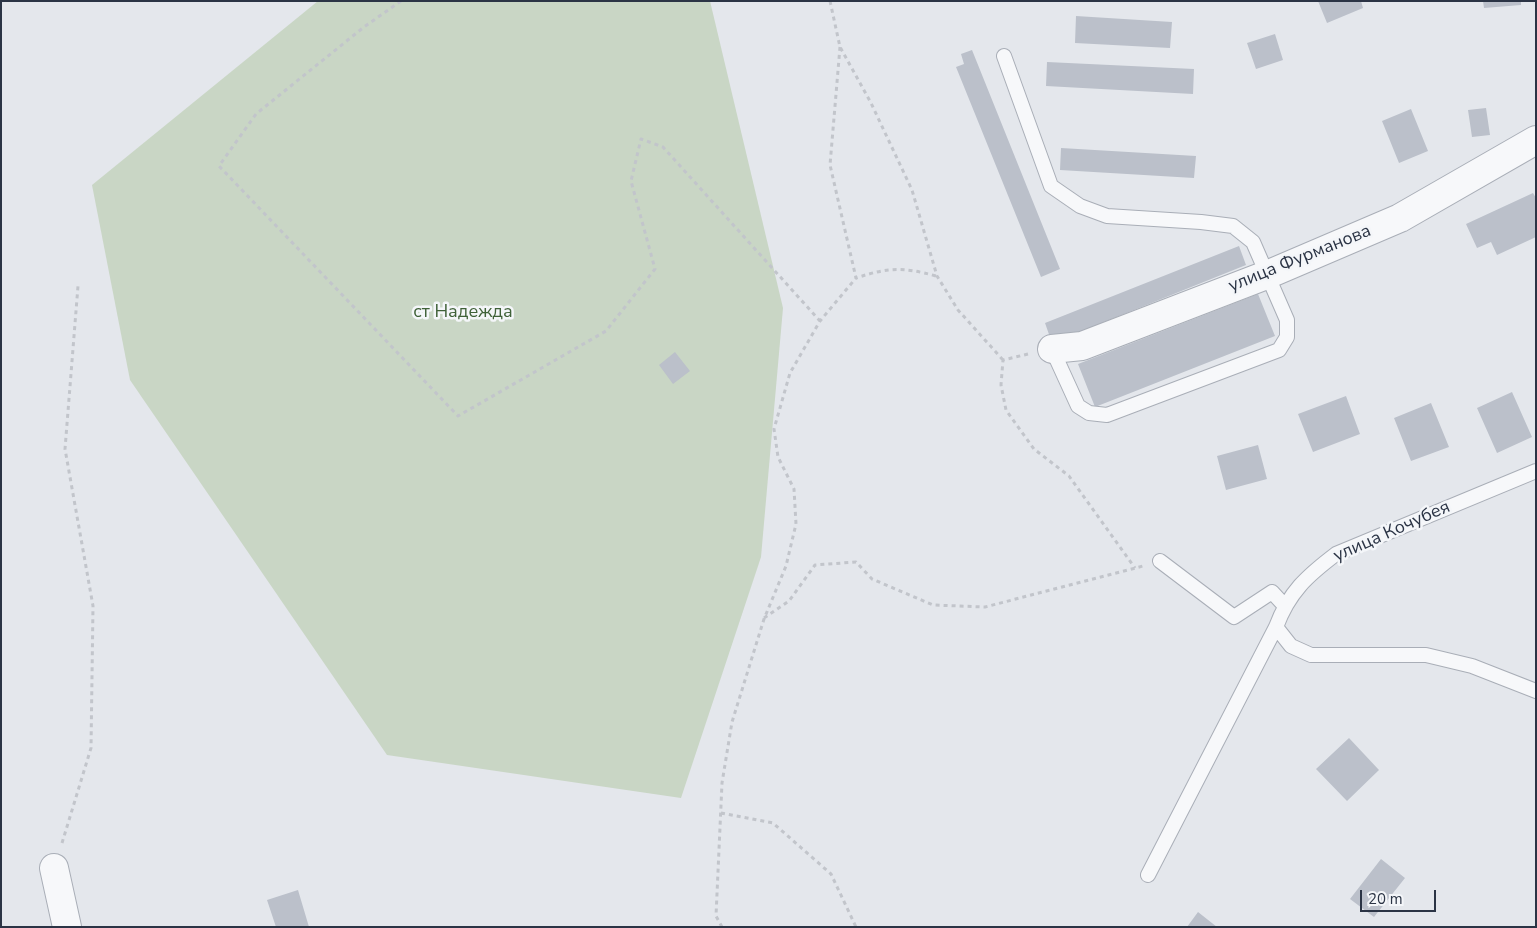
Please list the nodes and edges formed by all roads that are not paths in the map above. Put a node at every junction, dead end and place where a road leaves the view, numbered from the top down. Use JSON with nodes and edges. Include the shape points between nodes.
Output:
{"nodes":[{"id":1,"x":1004,"y":56,"type":"dead end"},
{"id":2,"x":1536,"y":140,"type":"edge"},
{"id":3,"x":1269,"y":274,"type":"junction"},
{"id":4,"x":1052,"y":349,"type":"joint"},
{"id":5,"x":1536,"y":471,"type":"edge"},
{"id":6,"x":1160,"y":561,"type":"road end"},
{"id":7,"x":1284,"y":605,"type":"junction"},
{"id":8,"x":1276,"y":627,"type":"junction"},
{"id":9,"x":1536,"y":691,"type":"edge"},
{"id":10,"x":54,"y":868,"type":"road end"},
{"id":11,"x":1148,"y":875,"type":"dead end"},
{"id":12,"x":67,"y":927,"type":"edge"}],
"edges":[{"from":1,"to":3,"type":"lane","via":[[1052,186],[1080,206],[1107,216],[1233,226],[1253,242]]},
{"from":2,"to":3,"type":"street","name":"улица Фурманова","via":[[1400,218]]},
{"from":3,"to":4,"type":"street","name":"улица Фурманова","via":[[1082,346]]},
{"from":3,"to":4,"type":"lane","via":[[1287,320],[1287,337],[1279,350],[1107,415],[1089,413],[1078,406]]},
{"from":5,"to":7,"type":"lane","name":"улица Кочубея","via":[[1336,554],[1308,575]]},
{"from":6,"to":7,"type":"lane","via":[[1234,617],[1272,592]]},
{"from":7,"to":8,"type":"lane","name":"улица Кочубея"},
{"from":8,"to":9,"type":"lane","via":[[1291,646],[1311,654],[1426,655],[1472,666]]},
{"from":8,"to":11,"type":"lane","name":"улица Кочубея"},
{"from":10,"to":12,"type":"street"}]}
